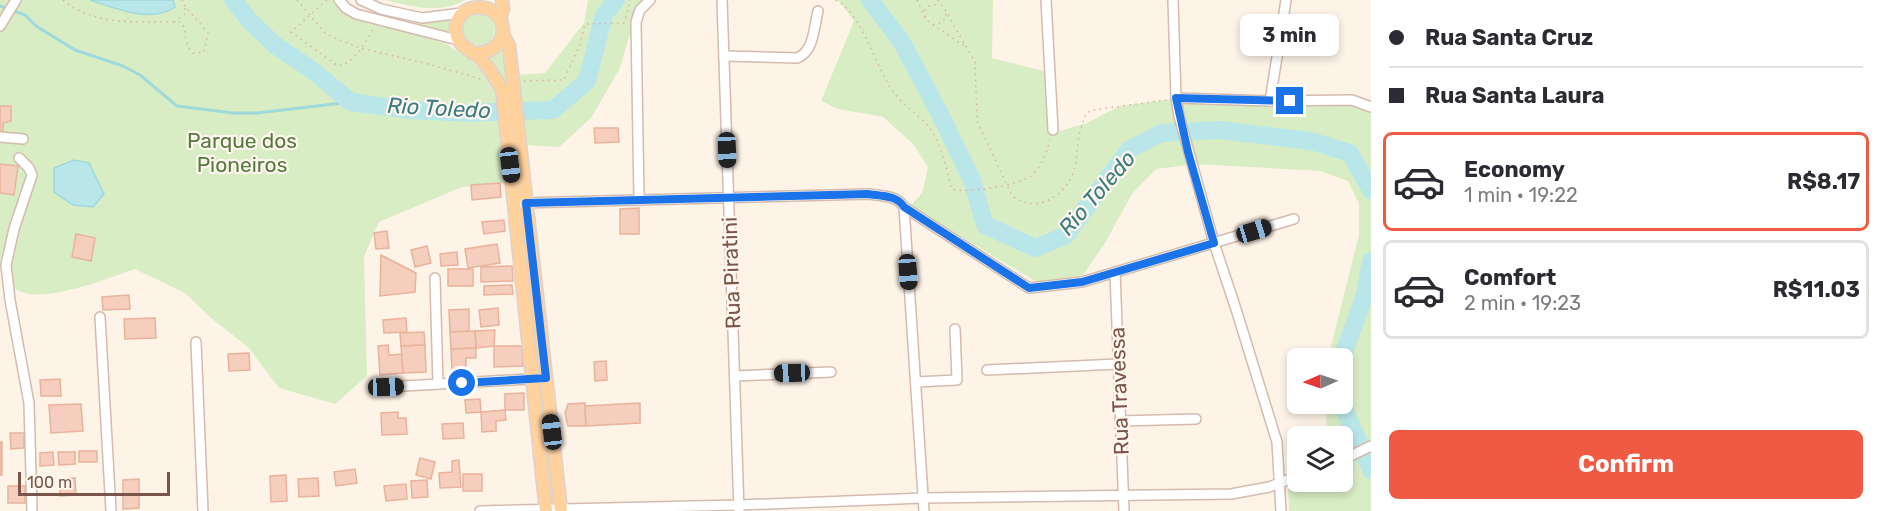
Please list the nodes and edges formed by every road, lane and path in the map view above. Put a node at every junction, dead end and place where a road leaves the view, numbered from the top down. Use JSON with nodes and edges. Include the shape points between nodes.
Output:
{"nodes":[{"id":1,"x":63,"y":0,"type":"edge"},
{"id":2,"x":182,"y":0,"type":"edge"},
{"id":3,"x":297,"y":0,"type":"edge"},
{"id":4,"x":327,"y":0,"type":"edge"},
{"id":5,"x":339,"y":0,"type":"edge"},
{"id":6,"x":361,"y":0,"type":"edge"},
{"id":7,"x":502,"y":0,"type":"edge"},
{"id":8,"x":630,"y":0,"type":"edge"},
{"id":9,"x":650,"y":0,"type":"edge"},
{"id":10,"x":722,"y":0,"type":"edge"},
{"id":11,"x":836,"y":0,"type":"edge"},
{"id":12,"x":917,"y":0,"type":"edge"},
{"id":13,"x":938,"y":0,"type":"edge"},
{"id":14,"x":1046,"y":0,"type":"edge"},
{"id":15,"x":1173,"y":0,"type":"edge"},
{"id":16,"x":1286,"y":0,"type":"edge"},
{"id":17,"x":15,"y":2,"type":"edge"},
{"id":18,"x":185,"y":6,"type":"junction"},
{"id":19,"x":470,"y":7,"type":"edge"},
{"id":20,"x":944,"y":7,"type":"junction"},
{"id":21,"x":818,"y":11,"type":"dead end"},
{"id":22,"x":309,"y":16,"type":"junction"},
{"id":23,"x":500,"y":18,"type":"junction"},
{"id":24,"x":924,"y":18,"type":"junction"},
{"id":25,"x":380,"y":21,"type":"junction"},
{"id":26,"x":173,"y":22,"type":"junction"},
{"id":27,"x":930,"y":23,"type":"junction"},
{"id":28,"x":0,"y":26,"type":"edge"},
{"id":29,"x":503,"y":34,"type":"junction"},
{"id":30,"x":458,"y":40,"type":"junction"},
{"id":31,"x":360,"y":48,"type":"junction"},
{"id":32,"x":967,"y":48,"type":"junction"},
{"id":33,"x":472,"y":53,"type":"junction"},
{"id":34,"x":724,"y":56,"type":"junction"},
{"id":35,"x":506,"y":86,"type":"junction"},
{"id":36,"x":1176,"y":98,"type":"junction"},
{"id":37,"x":1270,"y":101,"type":"junction"},
{"id":38,"x":1371,"y":107,"type":"edge"},
{"id":39,"x":1053,"y":130,"type":"joint"},
{"id":40,"x":0,"y":137,"type":"edge"},
{"id":41,"x":23,"y":139,"type":"dead end"},
{"id":42,"x":20,"y":158,"type":"dead end"},
{"id":43,"x":1006,"y":184,"type":"junction"},
{"id":44,"x":729,"y":197,"type":"junction"},
{"id":45,"x":639,"y":200,"type":"junction"},
{"id":46,"x":520,"y":203,"type":"junction"},
{"id":47,"x":904,"y":207,"type":"junction"},
{"id":48,"x":1294,"y":219,"type":"dead end"},
{"id":49,"x":1214,"y":243,"type":"junction"},
{"id":50,"x":1115,"y":272,"type":"junction"},
{"id":51,"x":435,"y":278,"type":"dead end"},
{"id":52,"x":100,"y":317,"type":"dead end"},
{"id":53,"x":956,"y":329,"type":"dead end"},
{"id":54,"x":196,"y":342,"type":"dead end"},
{"id":55,"x":1118,"y":364,"type":"junction"},
{"id":56,"x":987,"y":370,"type":"dead end"},
{"id":57,"x":831,"y":372,"type":"dead end"},
{"id":58,"x":735,"y":375,"type":"junction"},
{"id":59,"x":546,"y":378,"type":"junction"},
{"id":60,"x":533,"y":379,"type":"junction"},
{"id":61,"x":916,"y":381,"type":"junction"},
{"id":62,"x":438,"y":384,"type":"junction"},
{"id":63,"x":386,"y":387,"type":"dead end"},
{"id":64,"x":1196,"y":419,"type":"dead end"},
{"id":65,"x":1120,"y":421,"type":"junction"},
{"id":66,"x":1371,"y":446,"type":"edge"},
{"id":67,"x":1353,"y":455,"type":"edge"},
{"id":68,"x":1287,"y":480,"type":"edge"},
{"id":69,"x":1280,"y":482,"type":"junction"},
{"id":70,"x":1123,"y":496,"type":"junction"},
{"id":71,"x":924,"y":498,"type":"junction"},
{"id":72,"x":739,"y":508,"type":"edge"},
{"id":73,"x":561,"y":509,"type":"edge"},
{"id":74,"x":546,"y":510,"type":"edge"},
{"id":75,"x":32,"y":511,"type":"edge"},
{"id":76,"x":111,"y":511,"type":"edge"},
{"id":77,"x":204,"y":511,"type":"edge"},
{"id":78,"x":480,"y":511,"type":"edge"},
{"id":79,"x":924,"y":511,"type":"edge"},
{"id":80,"x":1124,"y":511,"type":"edge"},
{"id":81,"x":1281,"y":511,"type":"edge"}],
"edges":[{"from":1,"to":26,"type":"path","via":[[100,18]]},
{"from":2,"to":18,"type":"path"},
{"from":3,"to":22,"type":"path"},
{"from":4,"to":22,"type":"path"},
{"from":5,"to":25,"type":"street","via":[[356,14]]},
{"from":6,"to":19,"type":"street","via":[[422,18]]},
{"from":7,"to":23,"type":"main road"},
{"from":8,"to":35,"type":"path","via":[[626,24],[585,24],[564,80]]},
{"from":9,"to":45,"type":"street","via":[[640,10],[636,22]]},
{"from":10,"to":34,"type":"street","name":"Rua Piratini"},
{"from":11,"to":43,"type":"path","via":[[855,18],[894,94],[929,126],[952,189],[980,191]]},
{"from":12,"to":24,"type":"path"},
{"from":13,"to":20,"type":"path"},
{"from":14,"to":39,"type":"street"},
{"from":15,"to":36,"type":"street"},
{"from":16,"to":37,"type":"street"},
{"from":17,"to":28,"type":"street"},
{"from":18,"to":26,"type":"path","via":[[185,14]]},
{"from":18,"to":26,"type":"path","via":[[208,33],[204,52],[193,53],[186,45],[183,24]]},
{"from":19,"to":23,"type":"main road","via":[[487,7]]},
{"from":19,"to":30,"type":"main road","via":[[456,24]]},
{"from":20,"to":24,"type":"path","via":[[930,5]]},
{"from":20,"to":27,"type":"path","via":[[943,22]]},
{"from":20,"to":32,"type":"path"},
{"from":21,"to":34,"type":"street","via":[[810,45],[802,56]]},
{"from":22,"to":31,"type":"path","via":[[326,34]]},
{"from":22,"to":31,"type":"path","via":[[291,32],[338,66],[352,59]]},
{"from":23,"to":29,"type":"main road"},
{"from":24,"to":27,"type":"path"},
{"from":25,"to":30,"type":"street"},
{"from":25,"to":31,"type":"path"},
{"from":27,"to":32,"type":"path"},
{"from":29,"to":33,"type":"main road","via":[[495,48]]},
{"from":29,"to":35,"type":"main road","via":[[509,46]]},
{"from":30,"to":33,"type":"main road"},
{"from":31,"to":35,"type":"path"},
{"from":32,"to":43,"type":"path","via":[[975,62],[977,121]]},
{"from":33,"to":35,"type":"main road"},
{"from":34,"to":44,"type":"street","name":"Rua Piratini"},
{"from":35,"to":46,"type":"main road"},
{"from":36,"to":37,"type":"street"},
{"from":36,"to":43,"type":"path","via":[[1086,113],[1072,177],[1048,201],[1021,203]]},
{"from":36,"to":49,"type":"street"},
{"from":37,"to":38,"type":"street","via":[[1352,100]]},
{"from":39,"to":43,"type":"path","via":[[1046,155],[1033,175]]},
{"from":40,"to":41,"type":"street"},
{"from":42,"to":75,"type":"street","via":[[32,175],[6,265],[29,403]]},
{"from":44,"to":45,"type":"street"},
{"from":44,"to":47,"type":"street","via":[[868,194],[896,198]]},
{"from":44,"to":58,"type":"street","name":"Rua Piratini"},
{"from":45,"to":46,"type":"street"},
{"from":46,"to":59,"type":"main road"},
{"from":46,"to":60,"type":"main road"},
{"from":47,"to":50,"type":"street","via":[[1029,288],[1082,282]]},
{"from":47,"to":61,"type":"street"},
{"from":48,"to":49,"type":"street"},
{"from":49,"to":50,"type":"street"},
{"from":49,"to":69,"type":"street","via":[[1277,442]]},
{"from":50,"to":55,"type":"street","name":"Rua Travessa"},
{"from":51,"to":62,"type":"street"},
{"from":52,"to":76,"type":"street"},
{"from":53,"to":61,"type":"street","via":[[957,380]]},
{"from":54,"to":77,"type":"street"},
{"from":55,"to":56,"type":"street"},
{"from":55,"to":65,"type":"street","name":"Rua Travessa"},
{"from":57,"to":58,"type":"street"},
{"from":58,"to":72,"type":"street","name":"Rua Piratini"},
{"from":59,"to":60,"type":"street"},
{"from":59,"to":73,"type":"main road"},
{"from":60,"to":62,"type":"street"},
{"from":60,"to":74,"type":"main road"},
{"from":61,"to":71,"type":"street"},
{"from":62,"to":63,"type":"street"},
{"from":64,"to":65,"type":"street"},
{"from":65,"to":70,"type":"street","name":"Rua Travessa"},
{"from":66,"to":67,"type":"street"},
{"from":68,"to":69,"type":"street"},
{"from":69,"to":70,"type":"street","via":[[1231,494]]},
{"from":69,"to":81,"type":"street"},
{"from":70,"to":71,"type":"street"},
{"from":70,"to":80,"type":"street","name":"Rua Travessa"},
{"from":71,"to":72,"type":"street"},
{"from":71,"to":79,"type":"street"},
{"from":72,"to":73,"type":"street"},
{"from":73,"to":74,"type":"street"},
{"from":74,"to":78,"type":"street"}]}
